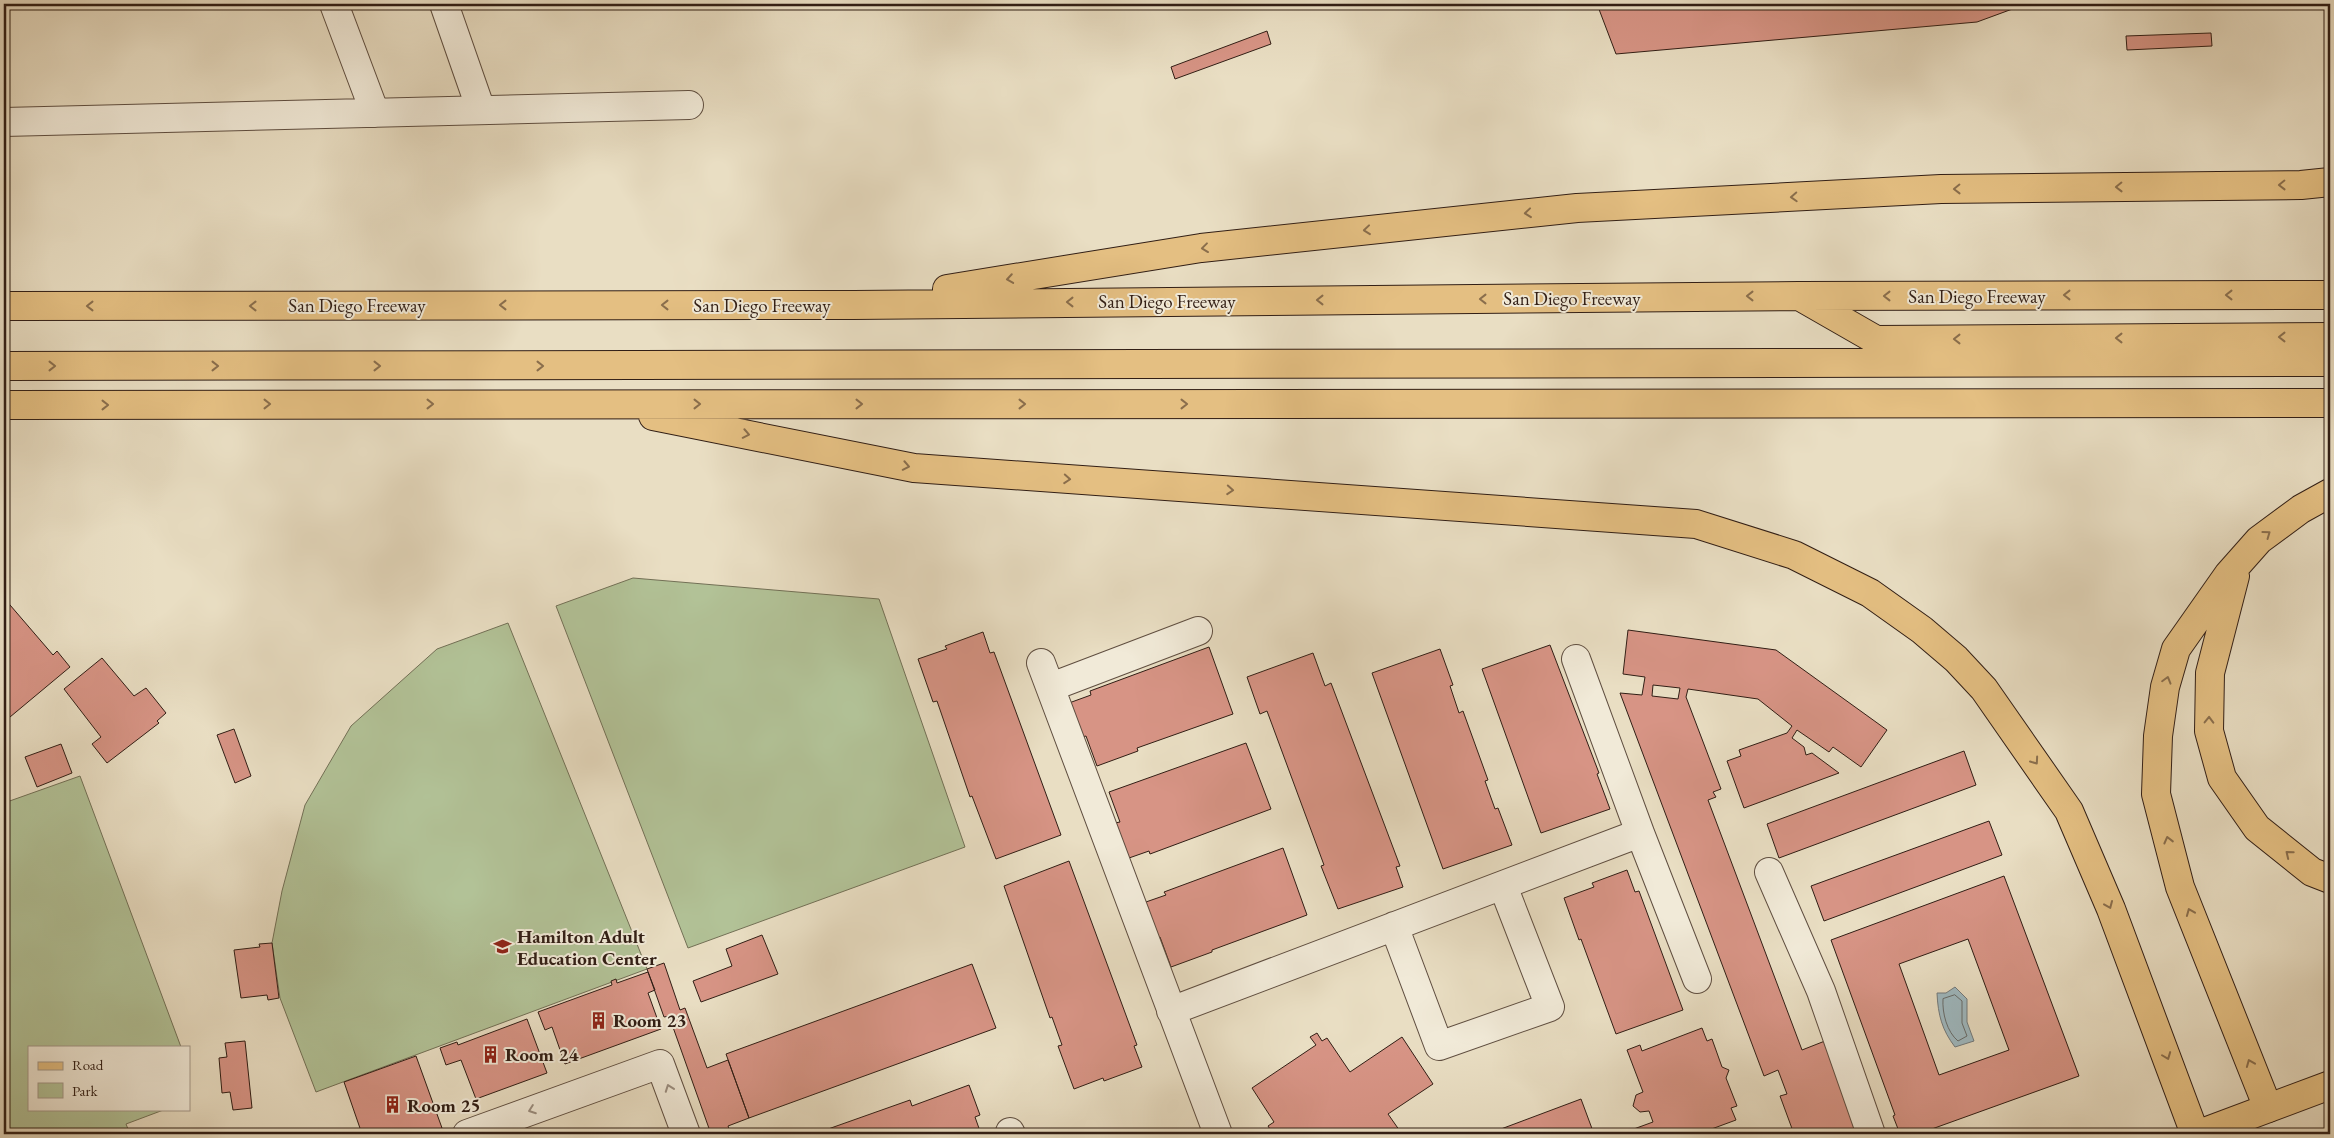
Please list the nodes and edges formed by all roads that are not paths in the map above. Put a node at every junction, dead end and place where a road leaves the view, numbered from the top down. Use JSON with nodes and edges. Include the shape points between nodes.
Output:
{"nodes":[{"id":1,"x":334,"y":4,"type":"edge"},
{"id":2,"x":444,"y":4,"type":"edge"},
{"id":3,"x":689,"y":105,"type":"dead end"},
{"id":4,"x":481,"y":110,"type":"junction"},
{"id":5,"x":375,"y":112,"type":"junction"},
{"id":6,"x":4,"y":122,"type":"edge"},
{"id":7,"x":2330,"y":182,"type":"edge"},
{"id":8,"x":2330,"y":295,"type":"edge"},
{"id":9,"x":1799,"y":296,"type":"junction"},
{"id":10,"x":854,"y":305,"type":"junction"},
{"id":11,"x":4,"y":306,"type":"edge"},
{"id":12,"x":2330,"y":337,"type":"edge"},
{"id":13,"x":2330,"y":362,"type":"edge"},
{"id":14,"x":4,"y":366,"type":"edge"},
{"id":15,"x":2330,"y":403,"type":"edge"},
{"id":16,"x":596,"y":404,"type":"junction"},
{"id":17,"x":4,"y":405,"type":"edge"},
{"id":18,"x":2330,"y":493,"type":"edge"},
{"id":19,"x":2238,"y":564,"type":"junction"},
{"id":20,"x":1198,"y":631,"type":"dead end"},
{"id":21,"x":1576,"y":659,"type":"dead end"},
{"id":22,"x":1640,"y":833,"type":"junction"},
{"id":23,"x":1769,"y":872,"type":"dead end"},
{"id":24,"x":2330,"y":879,"type":"edge"},
{"id":25,"x":1503,"y":886,"type":"junction"},
{"id":26,"x":1394,"y":926,"type":"junction"},
{"id":27,"x":1697,"y":980,"type":"dead end"},
{"id":28,"x":1171,"y":1011,"type":"junction"},
{"id":29,"x":2330,"y":1086,"type":"edge"},
{"id":30,"x":2268,"y":1108,"type":"junction"},
{"id":31,"x":466,"y":1134,"type":"edge"},
{"id":32,"x":686,"y":1134,"type":"edge"},
{"id":33,"x":1218,"y":1134,"type":"edge"},
{"id":34,"x":1871,"y":1134,"type":"edge"},
{"id":35,"x":2195,"y":1134,"type":"edge"},
{"id":36,"x":2199,"y":1134,"type":"edge"}],
"edges":[{"from":1,"to":5,"type":"street"},
{"from":2,"to":4,"type":"street"},
{"from":3,"to":4,"type":"street"},
{"from":4,"to":5,"type":"street"},
{"from":5,"to":6,"type":"street"},
{"from":7,"to":10,"type":"main road","one_way":true,"via":[[1941,189],[1576,208],[1201,248]]},
{"from":8,"to":9,"type":"main road","name":"San Diego Freeway","one_way":true},
{"from":9,"to":10,"type":"main road","name":"San Diego Freeway","one_way":true},
{"from":12,"to":9,"type":"main road","one_way":true,"via":[[1876,340]]},
{"from":10,"to":11,"type":"main road","name":"San Diego Freeway","one_way":true},
{"from":14,"to":13,"type":"main road","one_way":true},
{"from":16,"to":15,"type":"main road","one_way":true},
{"from":17,"to":16,"type":"main road","one_way":true},
{"from":16,"to":35,"type":"main road","one_way":true,"via":[[914,468],[1696,524],[1794,555],[1870,594],[1922,630],[1984,689],[2018,737],[2069,811],[2115,919]]},
{"from":19,"to":18,"type":"main road","one_way":true,"via":[[2259,540],[2301,509]]},
{"from":24,"to":19,"type":"main road","one_way":true,"via":[[2312,872],[2257,828],[2222,778],[2209,731],[2210,673]]},
{"from":30,"to":19,"type":"main road","one_way":true,"via":[[2180,888],[2156,794],[2158,736],[2165,687],[2176,649]]},
{"from":20,"to":28,"type":"street","via":[[1046,675]]},
{"from":21,"to":22,"type":"street"},
{"from":22,"to":25,"type":"street"},
{"from":22,"to":27,"type":"street"},
{"from":23,"to":34,"type":"street","via":[[1821,991]]},
{"from":25,"to":26,"type":"street"},
{"from":25,"to":26,"type":"street","via":[[1550,1007],[1439,1046]]},
{"from":26,"to":28,"type":"street"},
{"from":28,"to":33,"type":"street"},
{"from":29,"to":30,"type":"main road"},
{"from":30,"to":36,"type":"main road"},
{"from":32,"to":31,"type":"street","one_way":true,"via":[[660,1064]]}]}
